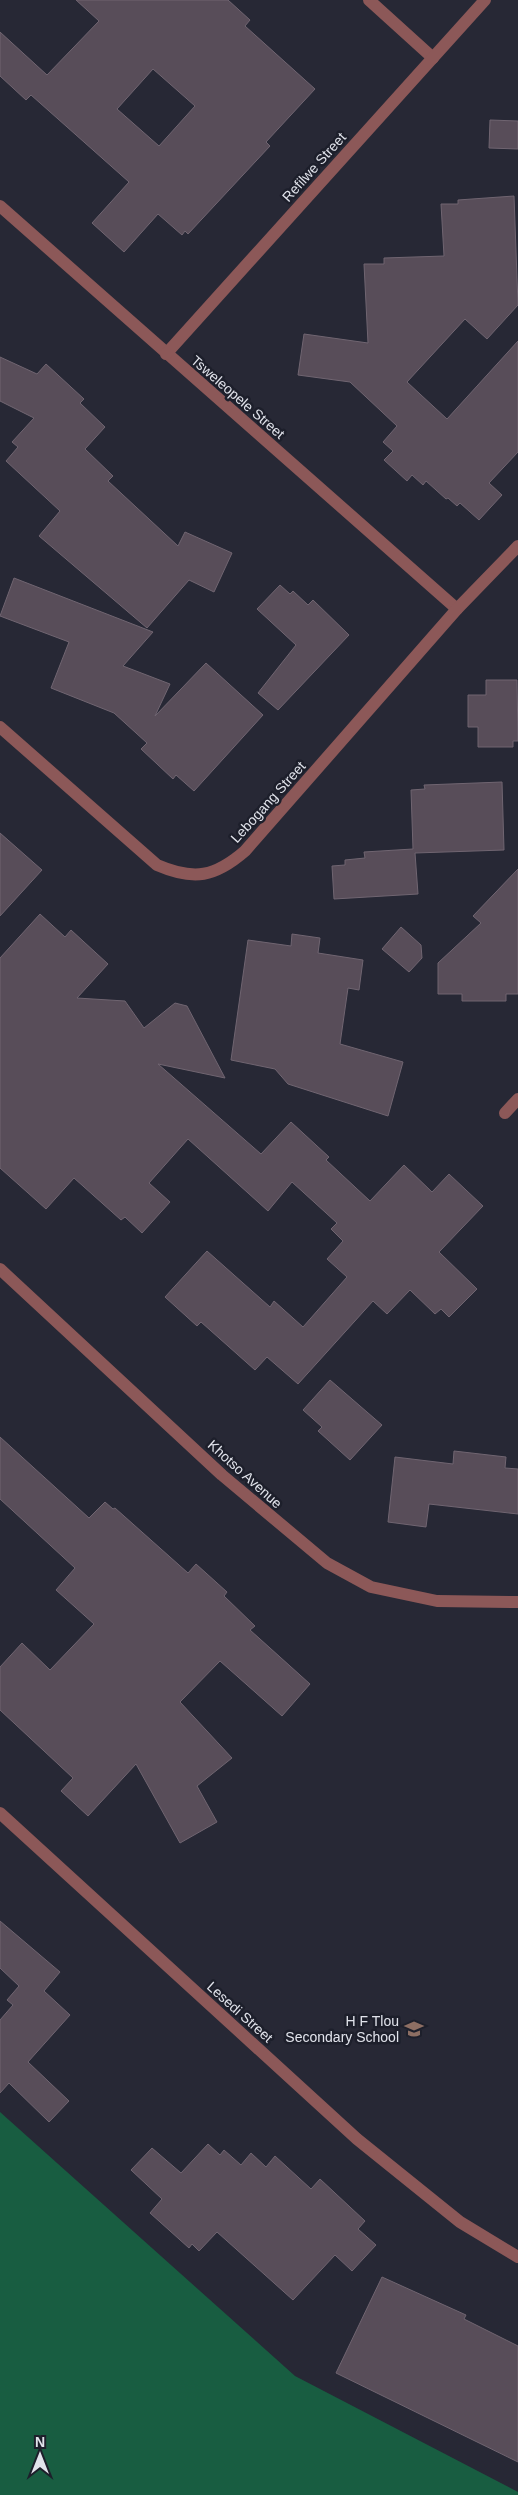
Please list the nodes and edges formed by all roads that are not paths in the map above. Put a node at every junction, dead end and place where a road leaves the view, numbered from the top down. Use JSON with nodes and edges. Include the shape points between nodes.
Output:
{"nodes":[{"id":1,"x":369,"y":0,"type":"edge"},
{"id":2,"x":485,"y":0,"type":"edge"},
{"id":3,"x":433,"y":58,"type":"junction"},
{"id":4,"x":0,"y":206,"type":"edge"},
{"id":5,"x":166,"y":354,"type":"junction"},
{"id":6,"x":518,"y":546,"type":"edge"},
{"id":7,"x":457,"y":609,"type":"junction"},
{"id":8,"x":0,"y":727,"type":"edge"},
{"id":9,"x":518,"y":1099,"type":"edge"},
{"id":10,"x":505,"y":1113,"type":"dead end"},
{"id":11,"x":0,"y":1269,"type":"edge"},
{"id":12,"x":518,"y":1602,"type":"edge"},
{"id":13,"x":0,"y":1813,"type":"edge"},
{"id":14,"x":518,"y":2257,"type":"edge"}],
"edges":[{"from":1,"to":3,"type":"street"},
{"from":2,"to":3,"type":"street","name":"Refilwe Street"},
{"from":3,"to":5,"type":"street","name":"Refilwe Street"},
{"from":4,"to":5,"type":"street","name":"Tsweleopele Street"},
{"from":5,"to":7,"type":"street","name":"Tsweleopele Street"},
{"from":6,"to":7,"type":"street","name":"Lebogang Street"},
{"from":7,"to":8,"type":"street","name":"Lebogang Street","via":[[245,851],[228,866],[204,875],[178,874],[158,864]]},
{"from":9,"to":10,"type":"street"},
{"from":11,"to":12,"type":"street","name":"Khotso Avenue","via":[[222,1475],[327,1563],[371,1587],[437,1601]]},
{"from":13,"to":14,"type":"street","name":"Lesedi Street","via":[[357,2139],[460,2222]]}]}
